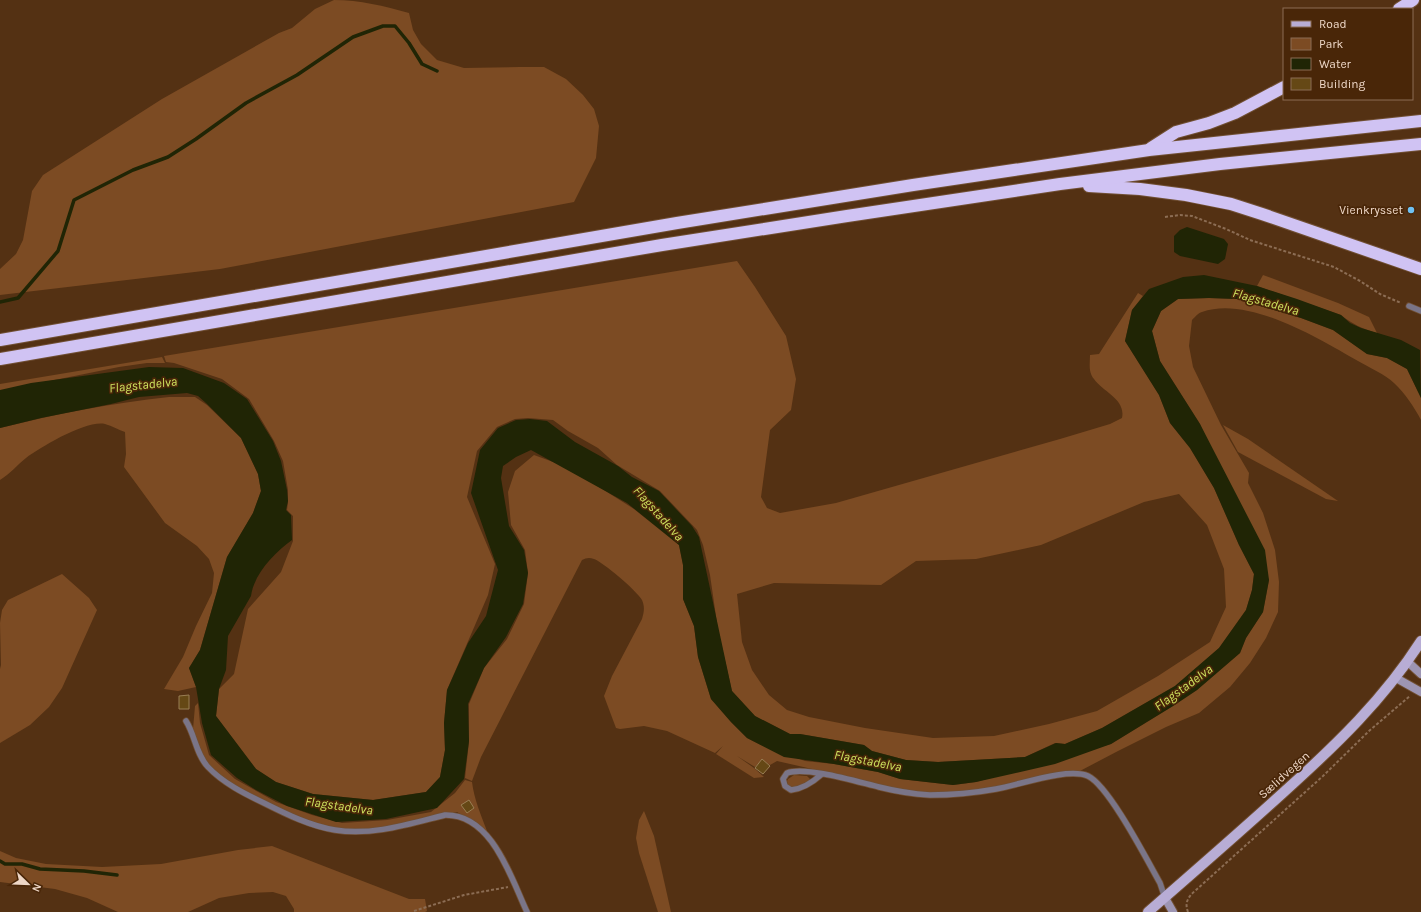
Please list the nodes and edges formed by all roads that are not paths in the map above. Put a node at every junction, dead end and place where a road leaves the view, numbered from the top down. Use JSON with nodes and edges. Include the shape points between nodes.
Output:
{"nodes":[{"id":1,"x":1413,"y":0,"type":"edge"},
{"id":2,"x":1401,"y":8,"type":"edge"},
{"id":3,"x":1283,"y":88,"type":"edge"},
{"id":4,"x":1421,"y":121,"type":"edge"},
{"id":5,"x":1421,"y":144,"type":"edge"},
{"id":6,"x":1149,"y":150,"type":"junction"},
{"id":7,"x":1060,"y":184,"type":"junction"},
{"id":8,"x":1421,"y":269,"type":"edge"},
{"id":9,"x":1409,"y":306,"type":"road end"},
{"id":10,"x":1421,"y":311,"type":"edge"},
{"id":11,"x":0,"y":340,"type":"edge"},
{"id":12,"x":0,"y":359,"type":"edge"},
{"id":13,"x":1421,"y":641,"type":"edge"},
{"id":14,"x":1408,"y":662,"type":"junction"},
{"id":15,"x":1421,"y":674,"type":"edge"},
{"id":16,"x":1396,"y":678,"type":"junction"},
{"id":17,"x":1419,"y":691,"type":"edge"},
{"id":18,"x":186,"y":721,"type":"dead end"},
{"id":19,"x":822,"y":774,"type":"junction"},
{"id":20,"x":1165,"y":898,"type":"junction"},
{"id":21,"x":1150,"y":911,"type":"edge"},
{"id":22,"x":527,"y":912,"type":"edge"},
{"id":23,"x":1173,"y":912,"type":"edge"}],
"edges":[{"from":1,"to":2,"type":"highway"},
{"from":3,"to":6,"type":"highway","via":[[1235,113],[1176,132]]},
{"from":4,"to":6,"type":"highway"},
{"from":5,"to":7,"type":"highway","via":[[1220,164]]},
{"from":6,"to":11,"type":"highway","via":[[700,219]]},
{"from":7,"to":8,"type":"highway","via":[[1140,189],[1231,204]]},
{"from":7,"to":12,"type":"highway","via":[[662,245]]},
{"from":9,"to":10,"type":"lane"},
{"from":13,"to":14,"type":"main road","name":"Sælidvegen"},
{"from":14,"to":15,"type":"main road"},
{"from":14,"to":16,"type":"main road","name":"Sælidvegen"},
{"from":16,"to":17,"type":"main road"},
{"from":16,"to":20,"type":"main road","name":"Sælidvegen","via":[[1326,754]]},
{"from":18,"to":22,"type":"lane","via":[[208,767],[238,790],[300,820],[350,832],[390,828],[445,815],[460,817],[473,823],[489,839],[507,865]]},
{"from":19,"to":19,"type":"lane","via":[[794,771],[787,773],[784,779],[785,786],[791,790],[798,789]]},
{"from":19,"to":20,"type":"lane","via":[[892,790],[930,795],[983,791],[1066,774],[1083,774],[1095,781],[1111,800],[1160,883]]},
{"from":20,"to":21,"type":"main road","name":"Sælidvegen"},
{"from":20,"to":23,"type":"main road"}]}
